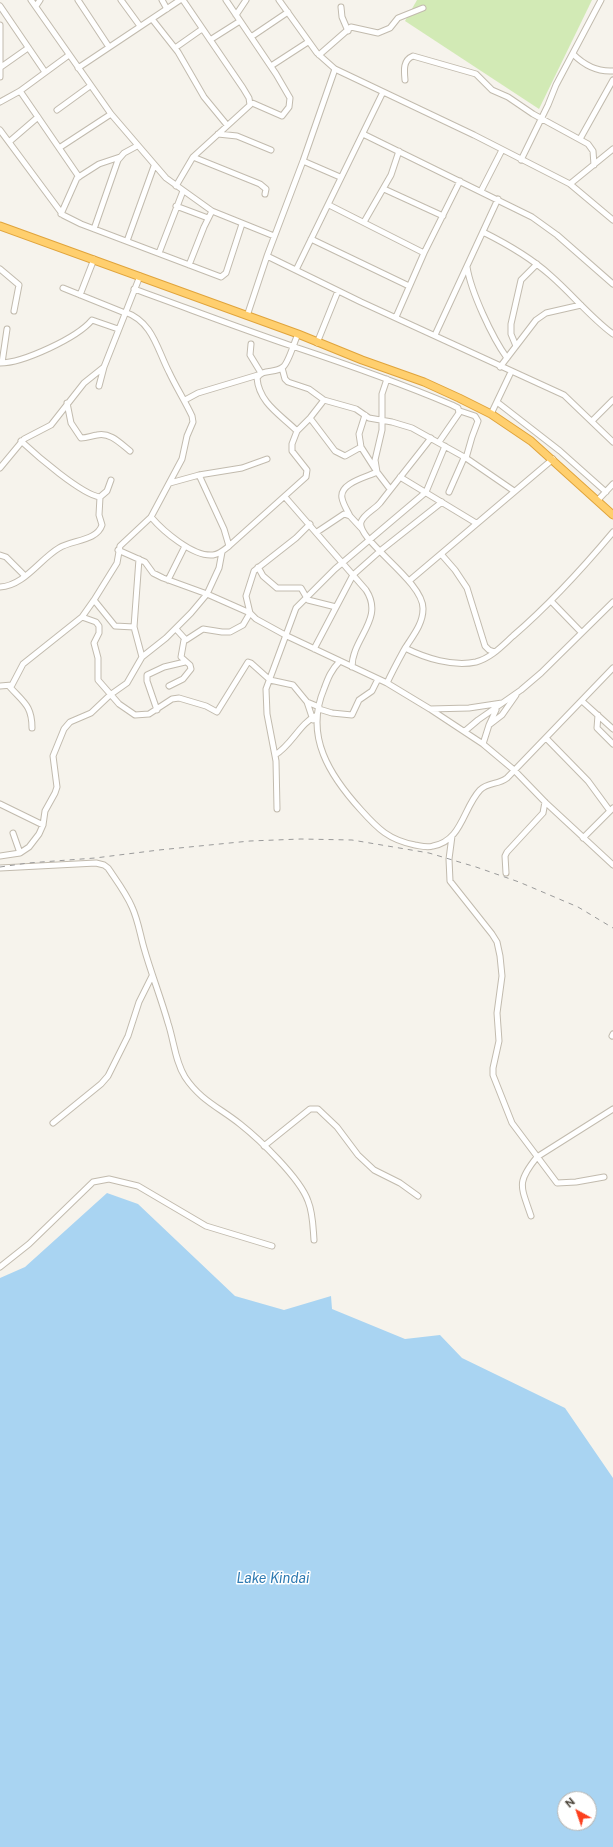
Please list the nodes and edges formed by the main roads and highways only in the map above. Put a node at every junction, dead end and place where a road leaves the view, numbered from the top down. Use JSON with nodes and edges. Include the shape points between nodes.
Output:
{"nodes":[{"id":1,"x":0,"y":226,"type":"edge"},
{"id":2,"x":613,"y":515,"type":"edge"}],
"edges":[{"from":1,"to":2,"type":"highway","via":[[424,382],[491,414],[531,441]]}]}
